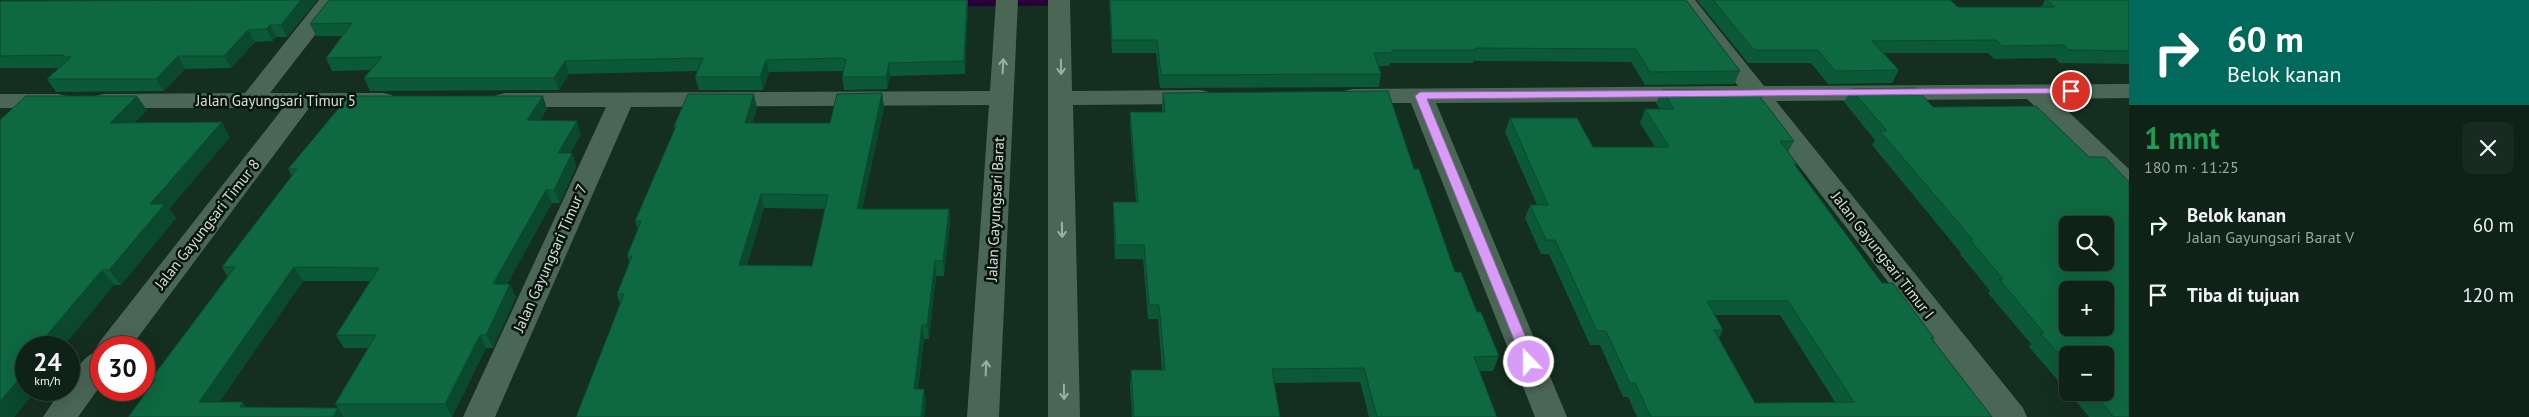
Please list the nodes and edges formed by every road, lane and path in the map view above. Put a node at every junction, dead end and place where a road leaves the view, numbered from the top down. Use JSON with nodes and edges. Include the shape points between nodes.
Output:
{"nodes":[{"id":1,"x":1684,"y":1,"type":"edge"},
{"id":2,"x":326,"y":7,"type":"edge"},
{"id":3,"x":1006,"y":7,"type":"edge"},
{"id":4,"x":1060,"y":9,"type":"edge"},
{"id":5,"x":2129,"y":91,"type":"edge"},
{"id":6,"x":2032,"y":92,"type":"junction"},
{"id":7,"x":1755,"y":93,"type":"junction"},
{"id":8,"x":1333,"y":96,"type":"edge"},
{"id":9,"x":1420,"y":96,"type":"junction"},
{"id":10,"x":1226,"y":97,"type":"edge"},
{"id":11,"x":1002,"y":98,"type":"junction"},
{"id":12,"x":1061,"y":98,"type":"junction"},
{"id":13,"x":622,"y":99,"type":"junction"},
{"id":14,"x":252,"y":100,"type":"junction"},
{"id":15,"x":302,"y":100,"type":"junction"},
{"id":16,"x":402,"y":100,"type":"edge"},
{"id":17,"x":482,"y":100,"type":"edge"},
{"id":18,"x":0,"y":101,"type":"edge"},
{"id":19,"x":2129,"y":184,"type":"edge"},
{"id":20,"x":121,"y":336,"type":"edge"},
{"id":21,"x":90,"y":376,"type":"edge"},
{"id":22,"x":59,"y":417,"type":"edge"},
{"id":23,"x":479,"y":417,"type":"edge"},
{"id":24,"x":983,"y":417,"type":"edge"},
{"id":25,"x":1064,"y":417,"type":"edge"},
{"id":26,"x":1551,"y":417,"type":"edge"},
{"id":27,"x":2011,"y":417,"type":"edge"}],
"edges":[{"from":1,"to":7,"type":"street","name":"Jalan Gayungsari Timur I"},
{"from":2,"to":14,"type":"street"},
{"from":11,"to":3,"type":"street","name":"Jalan Gayungsari Barat","one_way":true},
{"from":4,"to":12,"type":"street","one_way":true},
{"from":5,"to":6,"type":"street"},
{"from":6,"to":7,"type":"street"},
{"from":6,"to":19,"type":"street"},
{"from":7,"to":9,"type":"street"},
{"from":7,"to":27,"type":"street","name":"Jalan Gayungsari Timur I"},
{"from":8,"to":9,"type":"street"},
{"from":9,"to":26,"type":"street"},
{"from":10,"to":12,"type":"street"},
{"from":11,"to":13,"type":"street"},
{"from":24,"to":11,"type":"street","name":"Jalan Gayungsari Barat","one_way":true},
{"from":12,"to":25,"type":"street","one_way":true},
{"from":13,"to":17,"type":"street"},
{"from":13,"to":23,"type":"street","name":"Jalan Gayungsari Timur 7"},
{"from":14,"to":15,"type":"street","name":"Jalan Gayungsari Timur 5"},
{"from":14,"to":18,"type":"street","name":"Jalan Gayungsari Timur 5"},
{"from":15,"to":16,"type":"street","name":"Jalan Gayungsari Timur 5"},
{"from":15,"to":20,"type":"street","name":"Jalan Gayungsari Timur 8"},
{"from":21,"to":22,"type":"street"}]}
